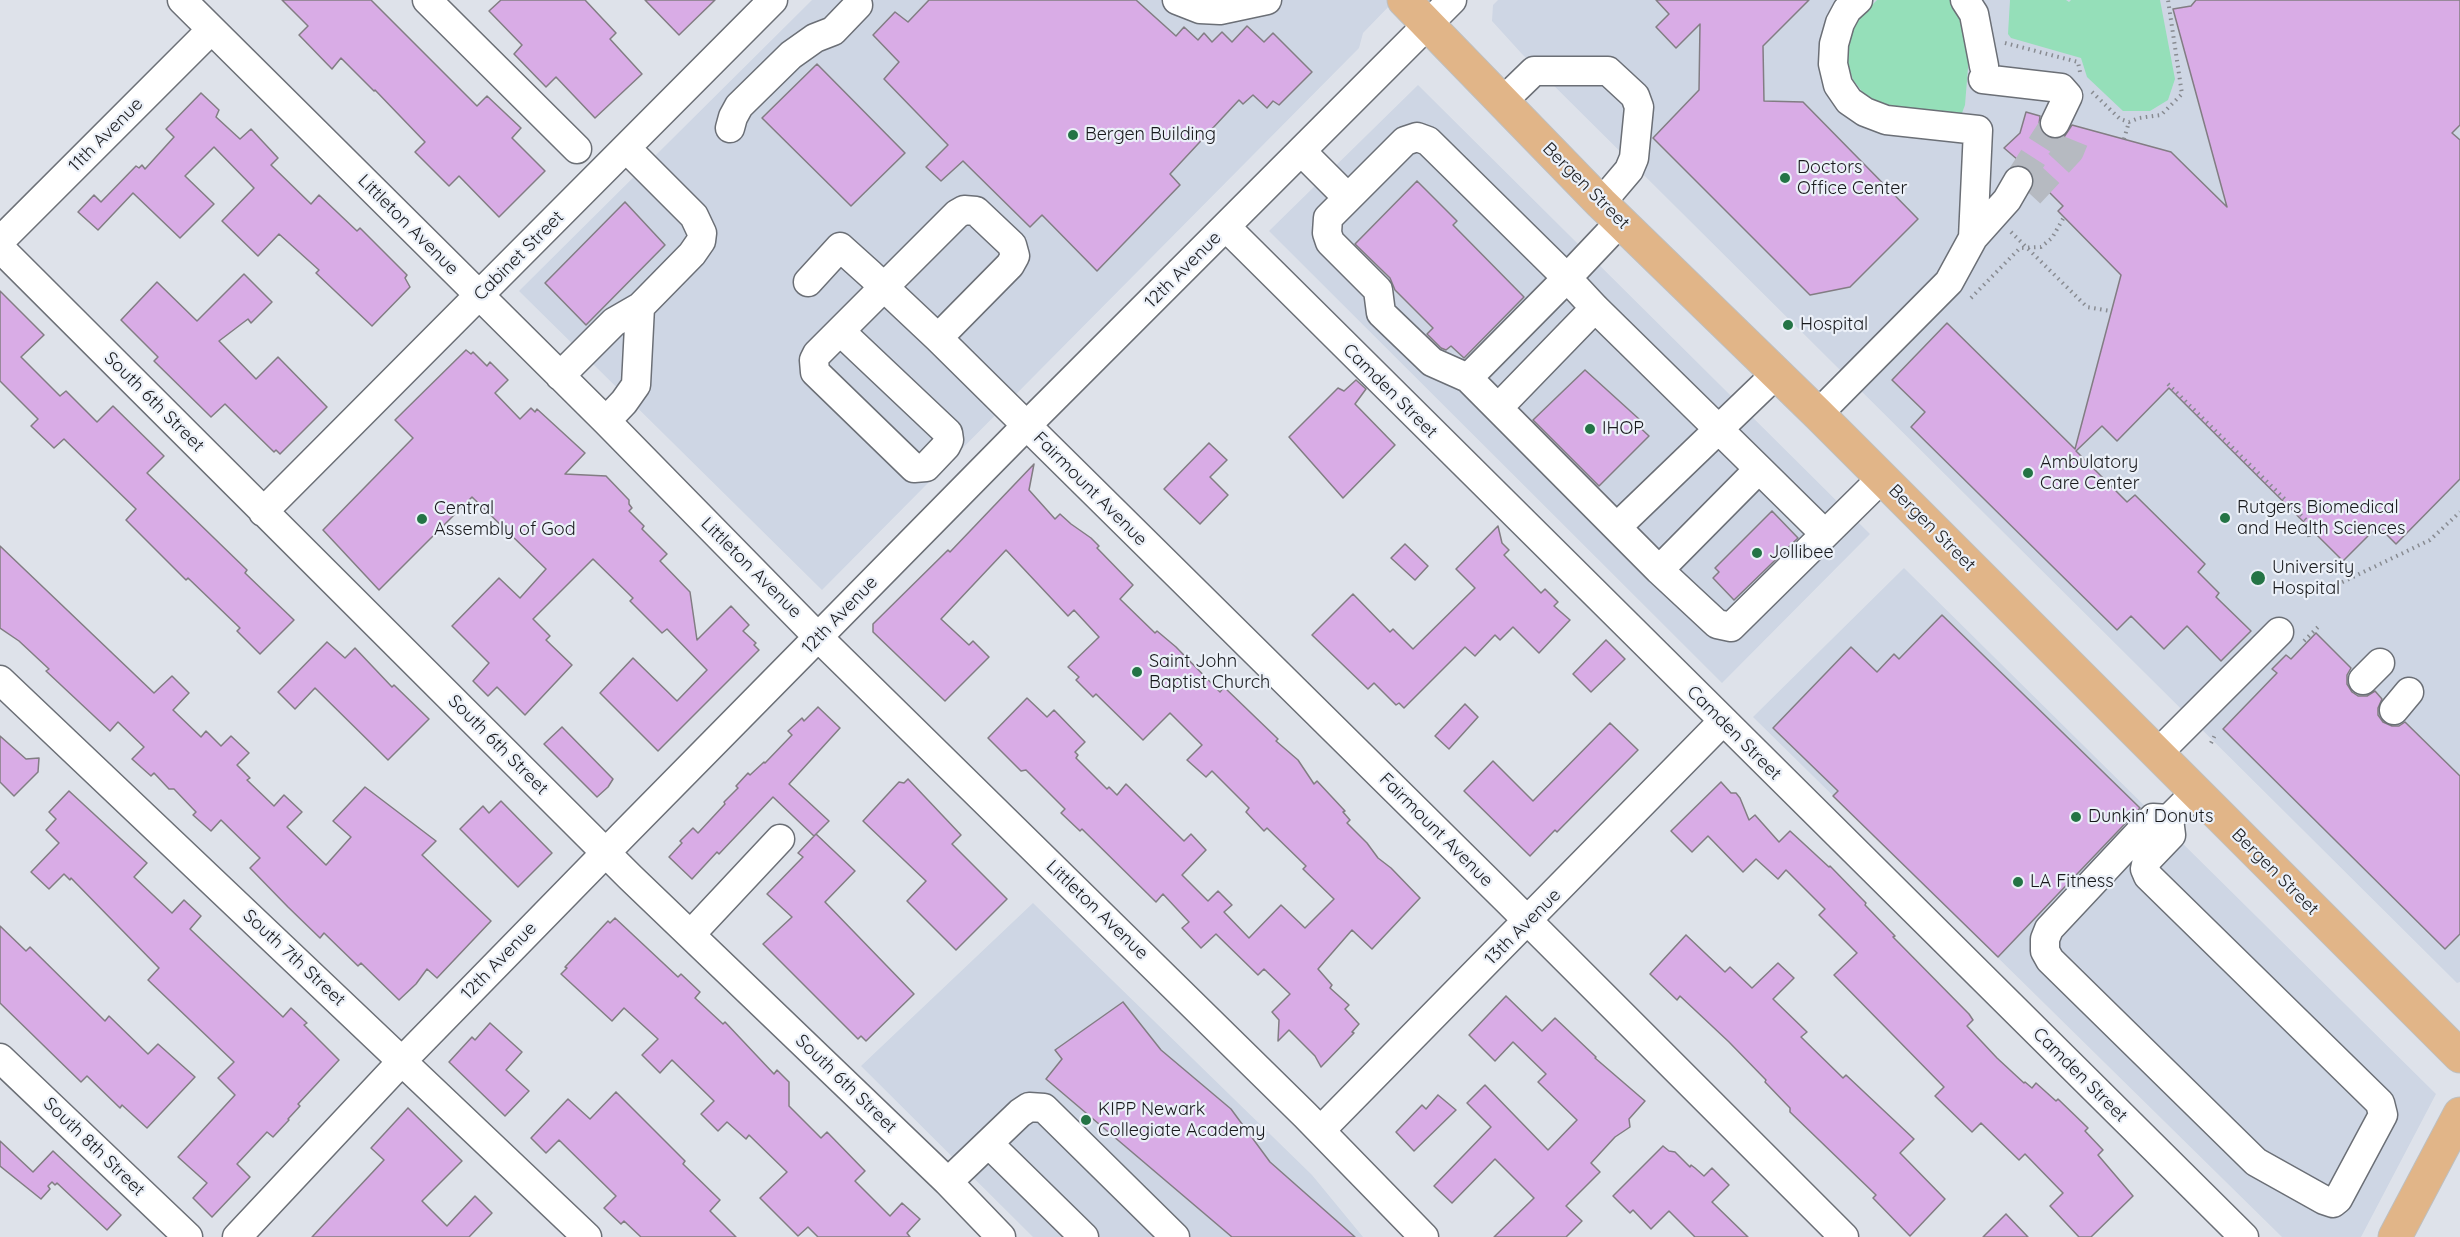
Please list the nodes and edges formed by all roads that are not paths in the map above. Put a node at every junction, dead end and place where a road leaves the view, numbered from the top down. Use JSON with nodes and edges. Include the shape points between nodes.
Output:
{"nodes":[{"id":1,"x":182,"y":0,"type":"edge"},
{"id":2,"x":427,"y":0,"type":"edge"},
{"id":3,"x":773,"y":0,"type":"edge"},
{"id":4,"x":1178,"y":0,"type":"edge"},
{"id":5,"x":1268,"y":0,"type":"edge"},
{"id":6,"x":1404,"y":0,"type":"edge"},
{"id":7,"x":1452,"y":0,"type":"edge"},
{"id":8,"x":1858,"y":0,"type":"edge"},
{"id":9,"x":1965,"y":0,"type":"edge"},
{"id":10,"x":1990,"y":0,"type":"edge"},
{"id":11,"x":858,"y":5,"type":"dead end"},
{"id":12,"x":1429,"y":24,"type":"junction"},
{"id":13,"x":211,"y":30,"type":"junction"},
{"id":14,"x":1984,"y":72,"type":"junction"},
{"id":15,"x":1503,"y":101,"type":"junction"},
{"id":16,"x":2067,"y":126,"type":"tunnel mouth"},
{"id":17,"x":730,"y":128,"type":"dead end"},
{"id":18,"x":626,"y":148,"type":"junction"},
{"id":19,"x":577,"y":149,"type":"dead end"},
{"id":20,"x":1302,"y":152,"type":"junction"},
{"id":21,"x":1347,"y":197,"type":"junction"},
{"id":22,"x":2015,"y":201,"type":"tunnel mouth"},
{"id":23,"x":1610,"y":212,"type":"junction"},
{"id":24,"x":1227,"y":228,"type":"junction"},
{"id":25,"x":1972,"y":237,"type":"junction"},
{"id":26,"x":0,"y":241,"type":"edge"},
{"id":27,"x":0,"y":248,"type":"edge"},
{"id":28,"x":1567,"y":278,"type":"junction"},
{"id":29,"x":878,"y":281,"type":"junction"},
{"id":30,"x":478,"y":296,"type":"junction"},
{"id":31,"x":640,"y":307,"type":"junction"},
{"id":32,"x":1595,"y":308,"type":"junction"},
{"id":33,"x":840,"y":331,"type":"junction"},
{"id":34,"x":938,"y":338,"type":"junction"},
{"id":35,"x":1777,"y":373,"type":"junction"},
{"id":36,"x":560,"y":376,"type":"junction"},
{"id":37,"x":1468,"y":378,"type":"junction"},
{"id":38,"x":1498,"y":408,"type":"junction"},
{"id":39,"x":1818,"y":414,"type":"junction"},
{"id":40,"x":606,"y":421,"type":"junction"},
{"id":41,"x":1026,"y":426,"type":"junction"},
{"id":42,"x":1717,"y":429,"type":"junction"},
{"id":43,"x":1759,"y":469,"type":"junction"},
{"id":44,"x":1882,"y":478,"type":"junction"},
{"id":45,"x":263,"y":512,"type":"junction"},
{"id":46,"x":1617,"y":527,"type":"junction"},
{"id":47,"x":1825,"y":534,"type":"junction"},
{"id":48,"x":1659,"y":570,"type":"junction"},
{"id":49,"x":2279,"y":632,"type":"dead end"},
{"id":50,"x":819,"y":637,"type":"junction"},
{"id":51,"x":0,"y":680,"type":"edge"},
{"id":52,"x":1722,"y":722,"type":"junction"},
{"id":53,"x":2157,"y":754,"type":"junction"},
{"id":54,"x":2195,"y":793,"type":"junction"},
{"id":55,"x":2169,"y":819,"type":"junction"},
{"id":56,"x":780,"y":839,"type":"dead end"},
{"id":57,"x":606,"y":852,"type":"junction"},
{"id":58,"x":1528,"y":922,"type":"junction"},
{"id":59,"x":691,"y":934,"type":"junction"},
{"id":60,"x":2460,"y":1056,"type":"edge"},
{"id":61,"x":0,"y":1058,"type":"edge"},
{"id":62,"x":403,"y":1060,"type":"junction"},
{"id":63,"x":2460,"y":1114,"type":"edge"},
{"id":64,"x":1321,"y":1130,"type":"junction"},
{"id":65,"x":995,"y":1139,"type":"junction"},
{"id":66,"x":948,"y":1182,"type":"junction"},
{"id":67,"x":188,"y":1237,"type":"edge"},
{"id":68,"x":237,"y":1237,"type":"edge"},
{"id":69,"x":588,"y":1237,"type":"edge"},
{"id":70,"x":1001,"y":1237,"type":"edge"},
{"id":71,"x":1084,"y":1237,"type":"edge"},
{"id":72,"x":1175,"y":1237,"type":"edge"},
{"id":73,"x":1424,"y":1237,"type":"edge"},
{"id":74,"x":1844,"y":1237,"type":"edge"},
{"id":75,"x":2244,"y":1237,"type":"edge"},
{"id":76,"x":2395,"y":1237,"type":"edge"}],
"edges":[{"from":1,"to":13,"type":"street","name":"Littleton Avenue"},
{"from":2,"to":19,"type":"street"},
{"from":3,"to":18,"type":"street","name":"Cabinet Street"},
{"from":4,"to":5,"type":"street","via":[[1200,9],[1220,10]]},
{"from":6,"to":12,"type":"main road","name":"Bergen Street"},
{"from":7,"to":12,"type":"street","name":"12th Avenue"},
{"from":8,"to":25,"type":"street","via":[[1847,10],[1834,44],[1838,85],[1849,101],[1886,120],[1978,130]]},
{"from":9,"to":14,"type":"street","via":[[1974,14]]},
{"from":10,"to":14,"type":"street","via":[[1990,52]]},
{"from":11,"to":17,"type":"street","via":[[833,31],[791,55],[739,106]]},
{"from":12,"to":15,"type":"main road","name":"Bergen Street"},
{"from":12,"to":20,"type":"street","name":"12th Avenue"},
{"from":13,"to":26,"type":"street","name":"11th Avenue"},
{"from":13,"to":30,"type":"street","name":"Littleton Avenue"},
{"from":14,"to":16,"type":"street","via":[[2080,90]]},
{"from":15,"to":23,"type":"main road","name":"Bergen Street"},
{"from":15,"to":23,"type":"street","via":[[1534,71],[1608,71],[1635,96],[1639,107],[1634,159]]},
{"from":18,"to":30,"type":"street","name":"Cabinet Street"},
{"from":18,"to":31,"type":"street","via":[[694,216],[702,233],[692,254]]},
{"from":20,"to":21,"type":"street"},
{"from":20,"to":24,"type":"street","name":"12th Avenue"},
{"from":21,"to":28,"type":"street","via":[[1405,141],[1423,139]]},
{"from":21,"to":37,"type":"street","via":[[1328,218],[1330,242],[1378,290],[1381,313],[1432,362]]},
{"from":22,"to":25,"type":"street"},
{"from":23,"to":28,"type":"street"},
{"from":23,"to":35,"type":"main road","name":"Bergen Street"},
{"from":24,"to":41,"type":"street","name":"12th Avenue"},
{"from":24,"to":52,"type":"street","name":"Camden Street"},
{"from":25,"to":39,"type":"street","via":[[1949,282]]},
{"from":27,"to":45,"type":"street","name":"South 6th Street"},
{"from":28,"to":32,"type":"street"},
{"from":28,"to":37,"type":"street"},
{"from":29,"to":29,"type":"street","name":"Fairmount Avenue","via":[[808,282],[840,248]]},
{"from":29,"to":33,"type":"street"},
{"from":29,"to":34,"type":"street","name":"Fairmount Avenue"},
{"from":29,"to":34,"type":"street","via":[[957,214],[969,209],[978,212],[1012,244],[1015,256],[1010,265]]},
{"from":30,"to":36,"type":"street","name":"Littleton Avenue"},
{"from":30,"to":45,"type":"street","name":"Cabinet Street"},
{"from":31,"to":36,"type":"street","via":[[614,322]]},
{"from":31,"to":40,"type":"street","via":[[636,385]]},
{"from":32,"to":38,"type":"street"},
{"from":32,"to":42,"type":"street"},
{"from":33,"to":33,"type":"street","via":[[815,357],[815,372],[914,468],[926,467],[946,446],[949,435]]},
{"from":34,"to":41,"type":"street","name":"Fairmount Avenue"},
{"from":35,"to":39,"type":"main road","name":"Bergen Street"},
{"from":35,"to":42,"type":"street"},
{"from":36,"to":40,"type":"street","name":"Littleton Avenue"},
{"from":37,"to":38,"type":"street"},
{"from":38,"to":46,"type":"street"},
{"from":39,"to":44,"type":"main road","name":"Bergen Street"},
{"from":40,"to":50,"type":"street","name":"Littleton Avenue"},
{"from":41,"to":50,"type":"street","name":"12th Avenue"},
{"from":41,"to":58,"type":"street","name":"Fairmount Avenue"},
{"from":42,"to":43,"type":"street"},
{"from":42,"to":46,"type":"street"},
{"from":43,"to":47,"type":"street"},
{"from":43,"to":48,"type":"street"},
{"from":44,"to":47,"type":"street"},
{"from":44,"to":53,"type":"main road","name":"Bergen Street"},
{"from":45,"to":57,"type":"street","name":"South 6th Street"},
{"from":46,"to":48,"type":"street"},
{"from":47,"to":48,"type":"street","via":[[1731,627],[1717,624]]},
{"from":49,"to":53,"type":"street"},
{"from":50,"to":57,"type":"street","name":"12th Avenue"},
{"from":50,"to":64,"type":"street","name":"Littleton Avenue"},
{"from":51,"to":62,"type":"street","name":"South 7th Street"},
{"from":52,"to":58,"type":"street","name":"13th Avenue"},
{"from":52,"to":75,"type":"street","name":"Camden Street"},
{"from":53,"to":54,"type":"main road","name":"Bergen Street"},
{"from":54,"to":55,"type":"street"},
{"from":54,"to":60,"type":"main road","name":"Bergen Street"},
{"from":55,"to":55,"type":"street","via":[[2153,818],[2049,929],[2045,951],[2256,1162],[2333,1203],[2383,1115],[2380,1103],[2148,876],[2147,860],[2171,835]]},
{"from":56,"to":59,"type":"street"},
{"from":57,"to":59,"type":"street","name":"South 6th Street"},
{"from":57,"to":62,"type":"street","name":"12th Avenue"},
{"from":58,"to":64,"type":"street","name":"13th Avenue"},
{"from":58,"to":74,"type":"street","name":"Fairmount Avenue"},
{"from":59,"to":66,"type":"street","name":"South 6th Street"},
{"from":61,"to":67,"type":"street","name":"South 8th Street"},
{"from":62,"to":68,"type":"street","name":"12th Avenue"},
{"from":62,"to":69,"type":"street","name":"South 7th Street"},
{"from":63,"to":76,"type":"main road"},
{"from":64,"to":73,"type":"street","name":"Littleton Avenue"},
{"from":65,"to":66,"type":"street"},
{"from":65,"to":71,"type":"street"},
{"from":65,"to":72,"type":"street","via":[[1029,1107],[1044,1108]]},
{"from":66,"to":70,"type":"street","name":"South 6th Street"}]}
